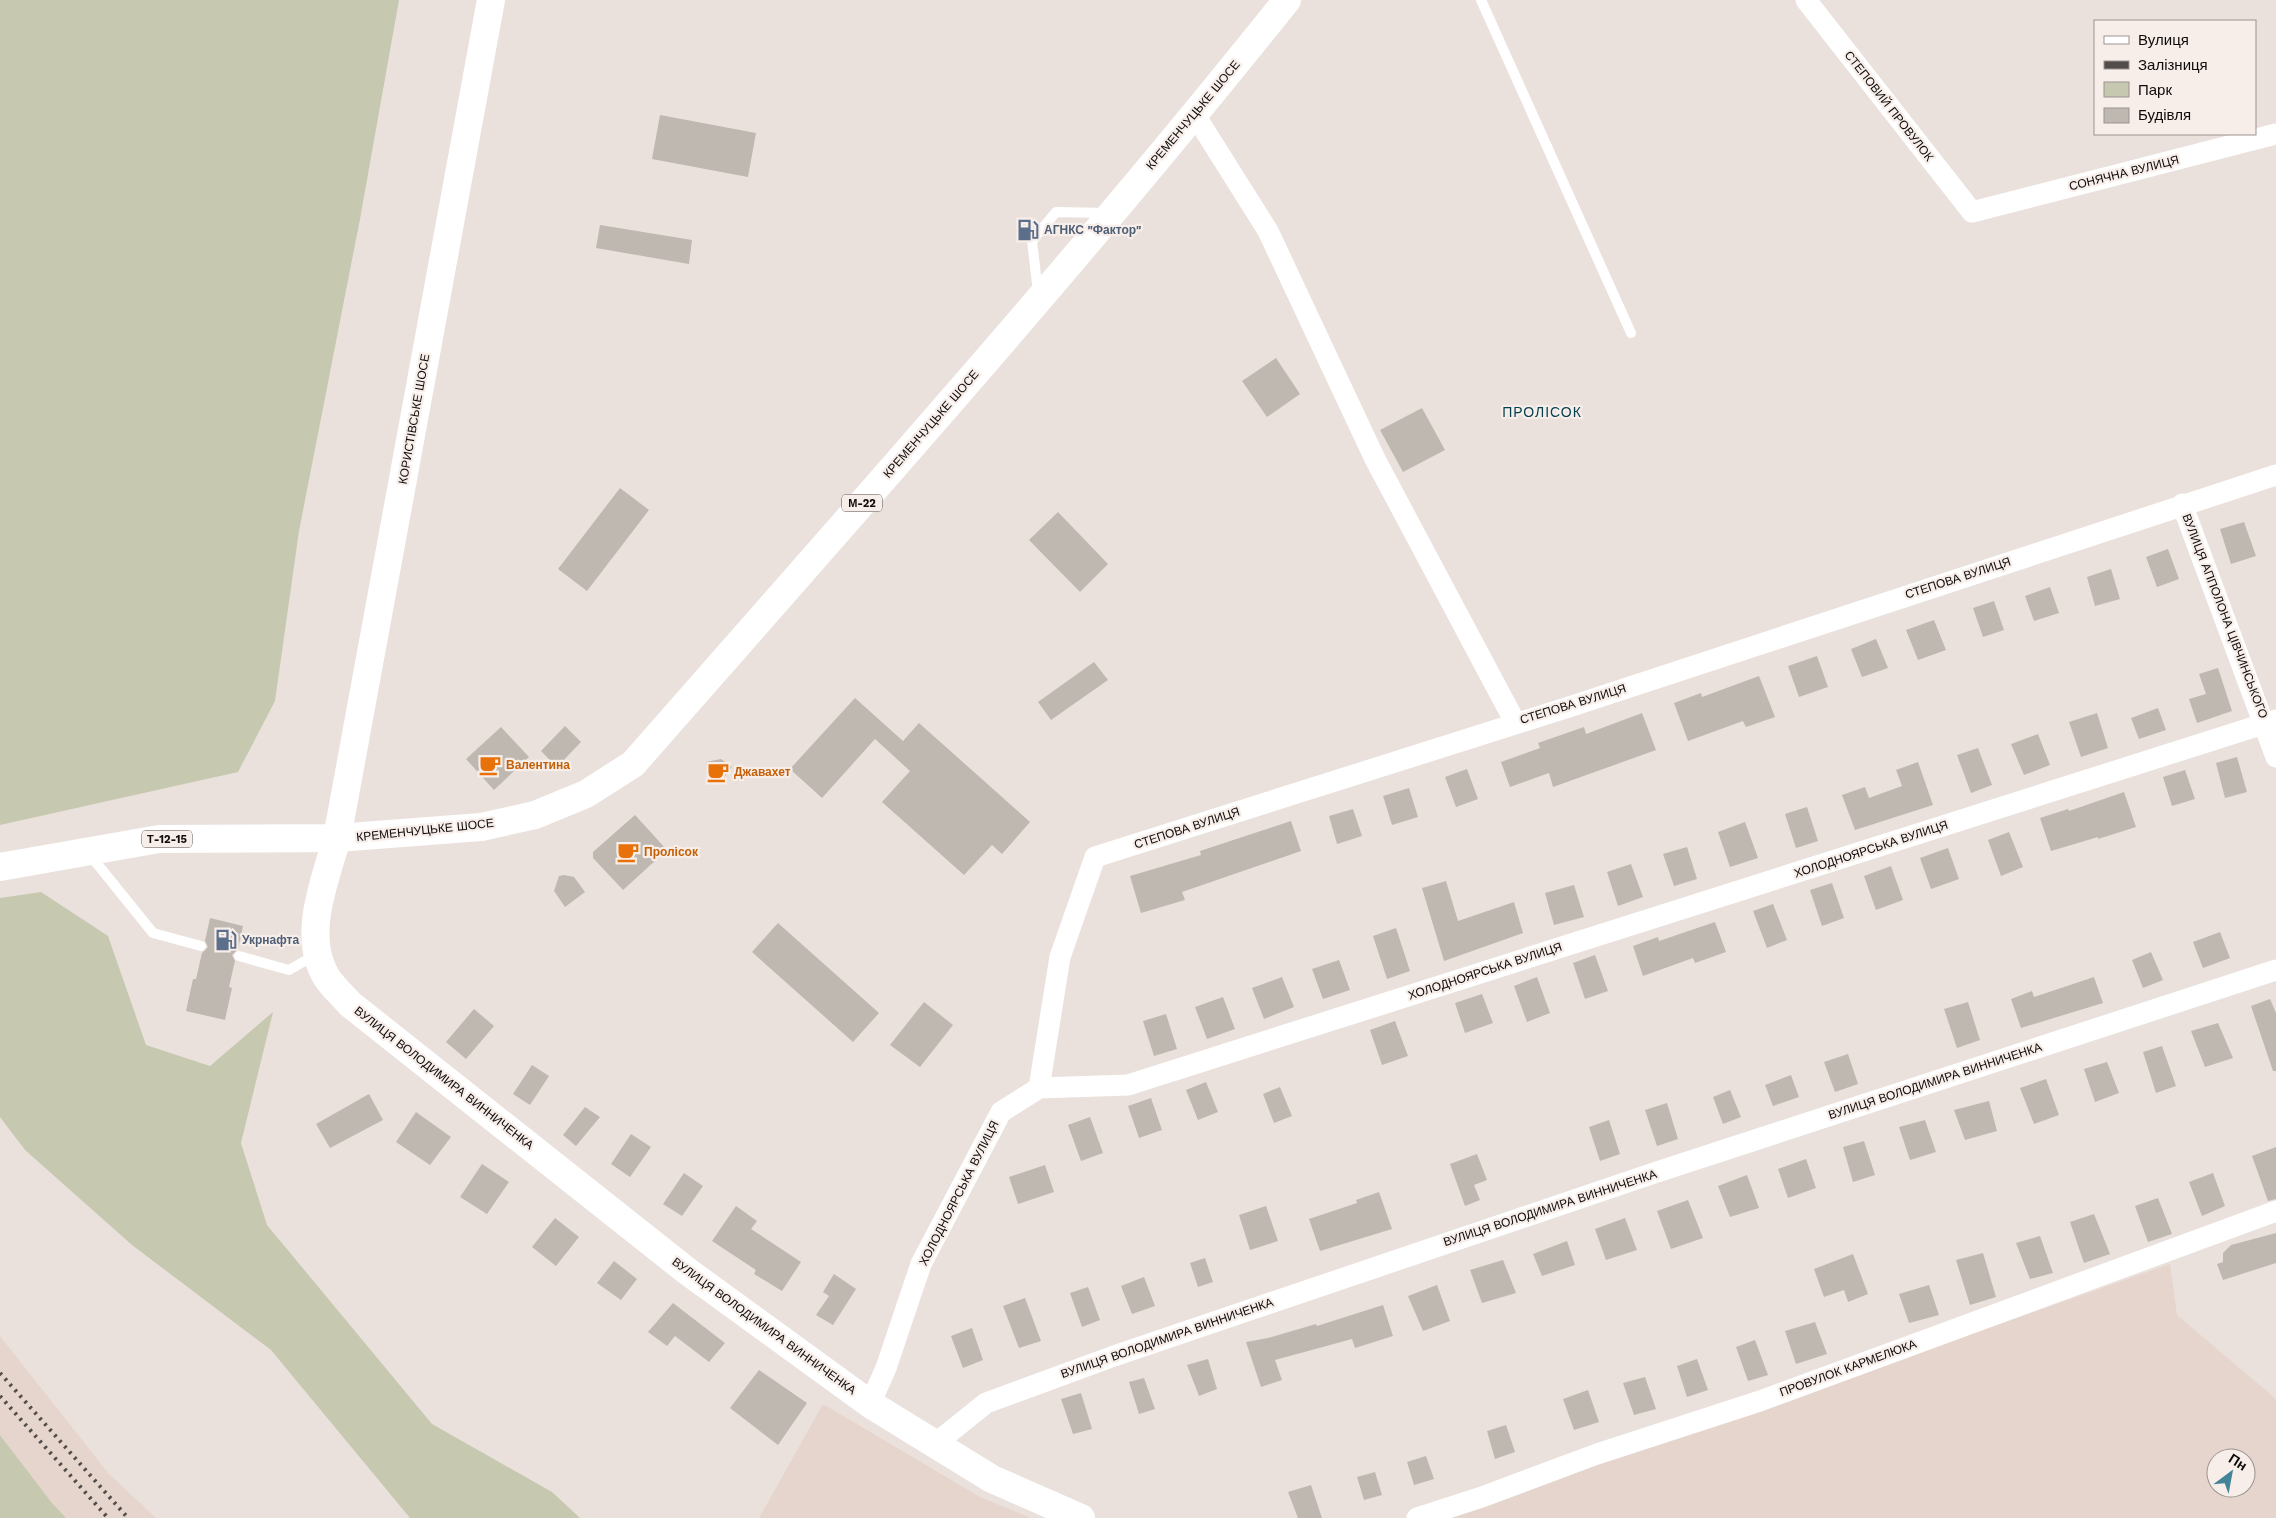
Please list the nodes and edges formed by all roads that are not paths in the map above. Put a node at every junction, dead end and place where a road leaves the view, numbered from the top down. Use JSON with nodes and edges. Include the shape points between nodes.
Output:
{"nodes":[{"id":1,"x":491,"y":0,"type":"edge"},
{"id":2,"x":1287,"y":0,"type":"edge"},
{"id":3,"x":1481,"y":0,"type":"edge"},
{"id":4,"x":1806,"y":0,"type":"edge"},
{"id":5,"x":1195,"y":115,"type":"junction"},
{"id":6,"x":2276,"y":134,"type":"edge"},
{"id":7,"x":1972,"y":212,"type":"joint"},
{"id":8,"x":1111,"y":213,"type":"junction"},
{"id":9,"x":1039,"y":301,"type":"junction"},
{"id":10,"x":1631,"y":333,"type":"dead end"},
{"id":11,"x":2276,"y":476,"type":"edge"},
{"id":12,"x":2182,"y":504,"type":"junction"},
{"id":13,"x":2270,"y":721,"type":"edge"},
{"id":14,"x":1515,"y":722,"type":"junction"},
{"id":15,"x":2276,"y":757,"type":"edge"},
{"id":16,"x":337,"y":838,"type":"junction"},
{"id":17,"x":88,"y":852,"type":"junction"},
{"id":18,"x":0,"y":867,"type":"edge"},
{"id":19,"x":201,"y":946,"type":"dead end"},
{"id":20,"x":317,"y":953,"type":"junction"},
{"id":21,"x":239,"y":956,"type":"dead end"},
{"id":22,"x":2276,"y":970,"type":"edge"},
{"id":23,"x":1039,"y":1088,"type":"junction"},
{"id":24,"x":2276,"y":1212,"type":"edge"},
{"id":25,"x":870,"y":1404,"type":"junction"},
{"id":26,"x":934,"y":1444,"type":"junction"},
{"id":27,"x":1082,"y":1518,"type":"edge"},
{"id":28,"x":1417,"y":1518,"type":"edge"}],
"edges":[{"from":1,"to":16,"type":"main road","name":"КОРИСТІВСЬКЕ ШОСЕ"},
{"from":2,"to":5,"type":"main road","name":"КРЕМЕНЧУЦЬКЕ ШОСЕ","number":"М-22"},
{"from":3,"to":10,"type":"lane"},
{"from":4,"to":7,"type":"street","name":"СТЕПОВИЙ ПРОВУЛОК"},
{"from":5,"to":8,"type":"main road","name":"КРЕМЕНЧУЦЬКЕ ШОСЕ","number":"М-22"},
{"from":5,"to":14,"type":"street","via":[[1268,231],[1375,459]]},
{"from":6,"to":7,"type":"street","name":"СОНЯЧНА ВУЛИЦЯ"},
{"from":8,"to":9,"type":"main road","name":"КРЕМЕНЧУЦЬКЕ ШОСЕ","number":"М-22"},
{"from":8,"to":9,"type":"lane","via":[[1056,212],[1050,219],[1032,241]]},
{"from":9,"to":16,"type":"main road","name":"КРЕМЕНЧУЦЬКЕ ШОСЕ","number":"М-22","via":[[633,764],[586,794],[535,815],[481,827]]},
{"from":11,"to":12,"type":"street","name":"СТЕПОВА ВУЛИЦЯ"},
{"from":12,"to":13,"type":"street","name":"ВУЛИЦЯ АППОЛОНА ЦІВЧИНСЬКОГО"},
{"from":12,"to":14,"type":"street","name":"СТЕПОВА ВУЛИЦЯ"},
{"from":13,"to":15,"type":"street","name":"ВУЛИЦЯ АППОЛОНА ЦІВЧИНСЬКОГО"},
{"from":13,"to":23,"type":"street","name":"ХОЛОДНОЯРСЬКА ВУЛИЦЯ","via":[[1128,1085]]},
{"from":14,"to":23,"type":"street","name":"СТЕПОВА ВУЛИЦЯ","via":[[1095,857],[1060,957]]},
{"from":16,"to":17,"type":"main road","number":"Т-12-15","via":[[159,839]]},
{"from":16,"to":20,"type":"main road","name":"ВУЛИЦЯ ВОЛОДИМИРА ВИННИЧЕНКА","via":[[323,887],[315,933]]},
{"from":17,"to":18,"type":"main road","number":"Т-12-15"},
{"from":17,"to":19,"type":"lane","via":[[153,933]]},
{"from":20,"to":21,"type":"lane","via":[[289,970]]},
{"from":20,"to":25,"type":"main road","name":"ВУЛИЦЯ ВОЛОДИМИРА ВИННИЧЕНКА","via":[[327,978],[350,1004],[687,1271]]},
{"from":22,"to":26,"type":"street","name":"ВУЛИЦЯ ВОЛОДИМИРА ВИННИЧЕНКА","via":[[1616,1186],[1114,1356],[986,1403]]},
{"from":23,"to":25,"type":"street","name":"ХОЛОДНОЯРСЬКА ВУЛИЦЯ","via":[[1001,1112],[921,1264],[886,1368]]},
{"from":24,"to":28,"type":"street","name":"ПРОВУЛОК КАРМЕЛЮКА","via":[[1760,1401]]},
{"from":25,"to":26,"type":"main road","name":"ВУЛИЦЯ ВОЛОДИМИРА ВИННИЧЕНКА"},
{"from":26,"to":27,"type":"main road","via":[[992,1480]]}]}
